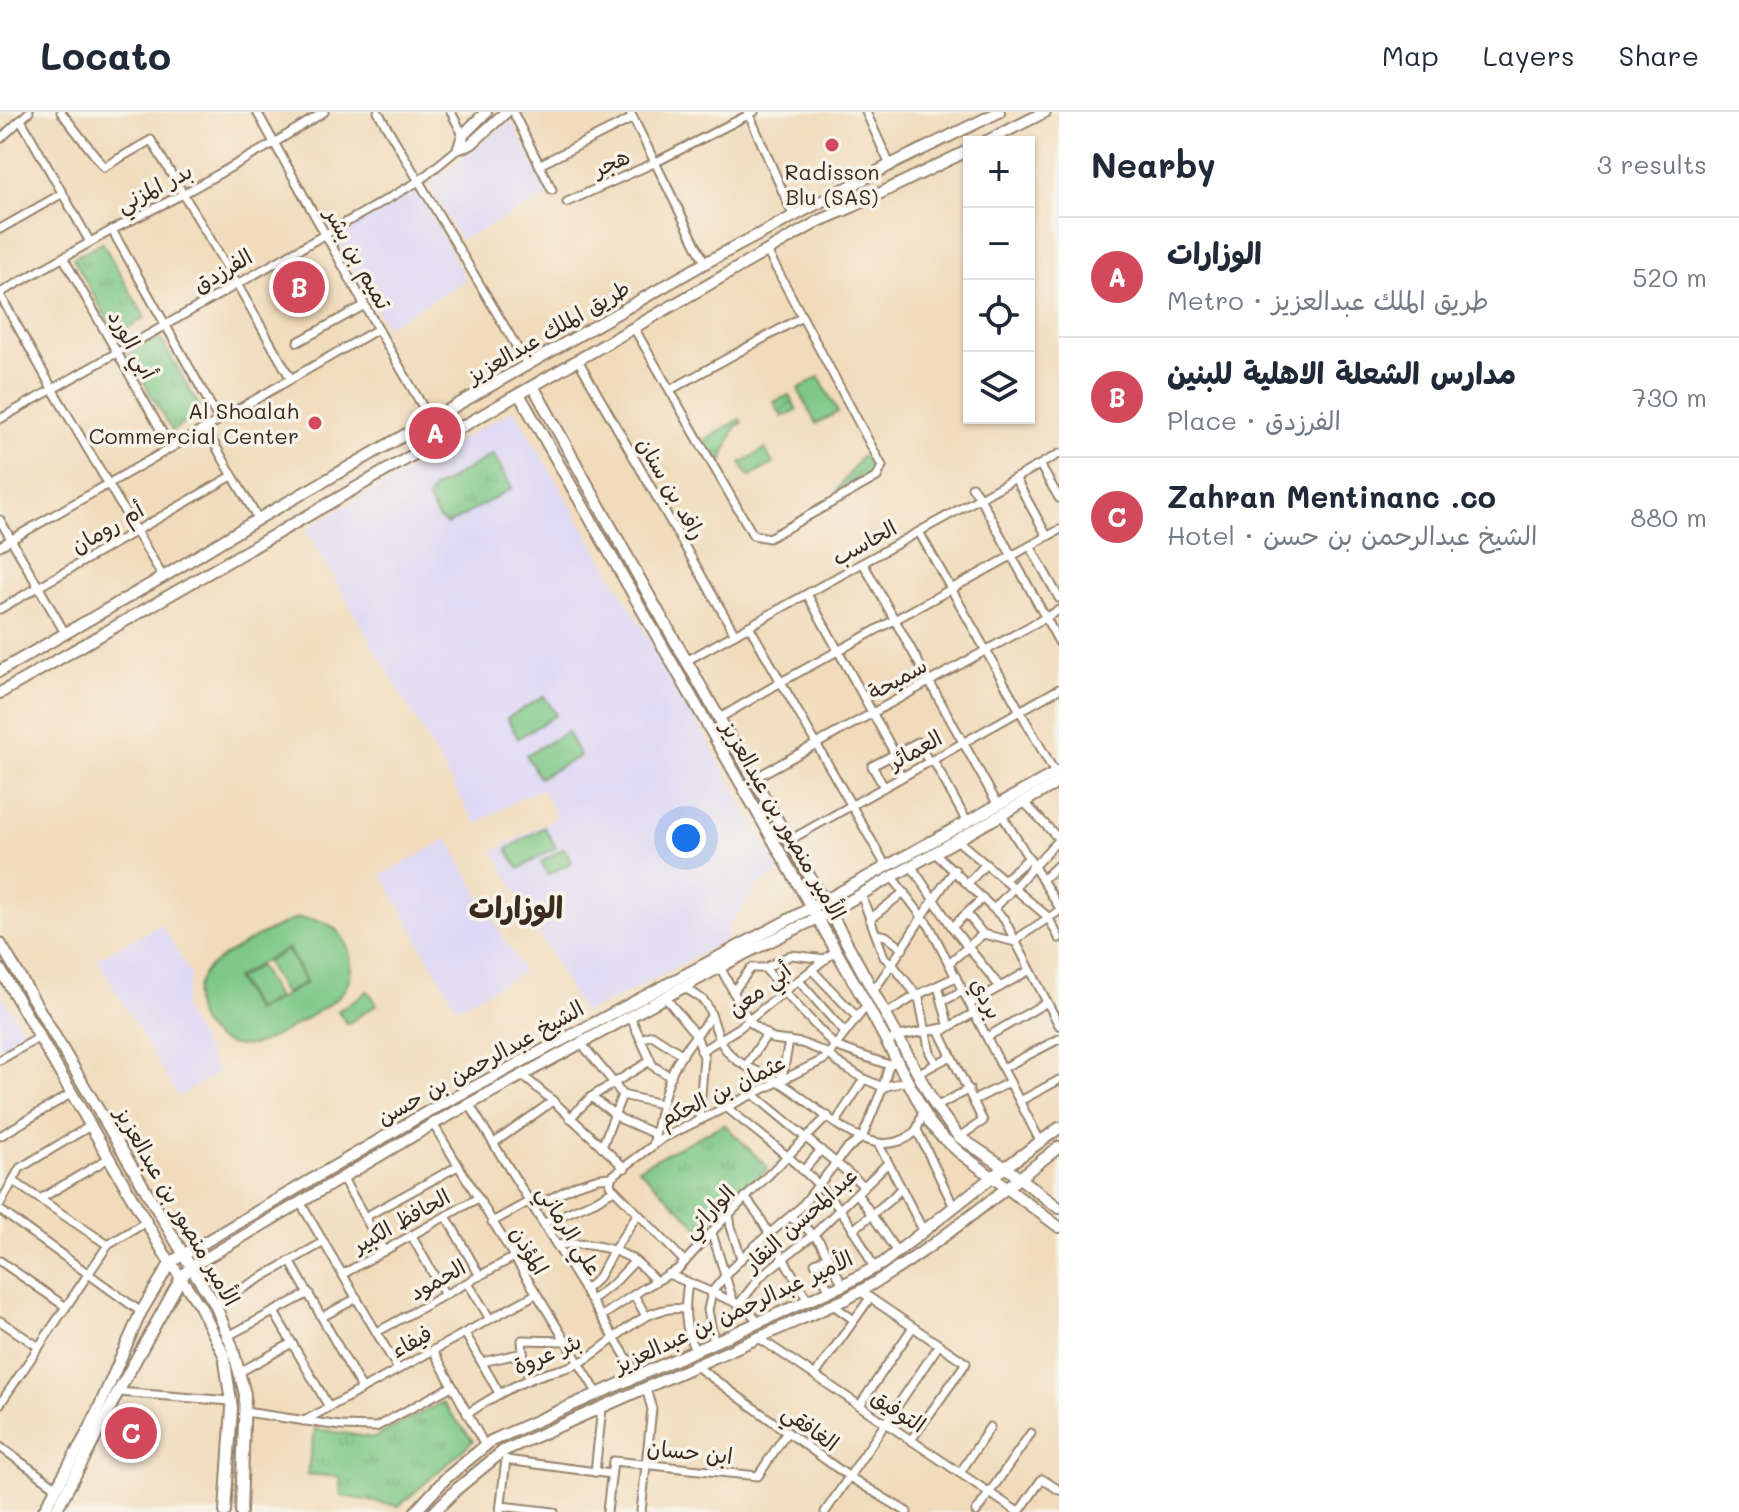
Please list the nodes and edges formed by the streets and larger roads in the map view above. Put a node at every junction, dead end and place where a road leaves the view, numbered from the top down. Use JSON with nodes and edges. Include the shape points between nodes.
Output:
{"nodes":[{"id":1,"x":29,"y":112,"type":"edge"},
{"id":2,"x":61,"y":112,"type":"edge"},
{"id":3,"x":257,"y":112,"type":"edge"},
{"id":4,"x":324,"y":112,"type":"edge"},
{"id":5,"x":378,"y":112,"type":"edge"},
{"id":6,"x":451,"y":112,"type":"edge"},
{"id":7,"x":486,"y":112,"type":"edge"},
{"id":8,"x":506,"y":112,"type":"edge"},
{"id":9,"x":513,"y":112,"type":"edge"},
{"id":10,"x":866,"y":112,"type":"edge"},
{"id":11,"x":999,"y":112,"type":"edge"},
{"id":12,"x":1045,"y":112,"type":"edge"},
{"id":13,"x":751,"y":113,"type":"edge"},
{"id":14,"x":632,"y":115,"type":"edge"},
{"id":15,"x":21,"y":120,"type":"junction"},
{"id":16,"x":463,"y":135,"type":"junction"},
{"id":17,"x":997,"y":136,"type":"edge"},
{"id":18,"x":0,"y":139,"type":"edge"},
{"id":19,"x":274,"y":143,"type":"junction"},
{"id":20,"x":459,"y":148,"type":"junction"},
{"id":21,"x":963,"y":153,"type":"edge"},
{"id":22,"x":656,"y":162,"type":"junction"},
{"id":23,"x":539,"y":165,"type":"junction"},
{"id":24,"x":890,"y":165,"type":"junction"},
{"id":25,"x":419,"y":181,"type":"junction"},
{"id":26,"x":552,"y":190,"type":"dead end"},
{"id":27,"x":63,"y":193,"type":"junction"},
{"id":28,"x":183,"y":194,"type":"junction"},
{"id":29,"x":567,"y":202,"type":"dead end"},
{"id":30,"x":793,"y":215,"type":"junction"},
{"id":31,"x":0,"y":229,"type":"edge"},
{"id":32,"x":112,"y":230,"type":"junction"},
{"id":33,"x":326,"y":233,"type":"junction"},
{"id":34,"x":90,"y":242,"type":"junction"},
{"id":35,"x":767,"y":251,"type":"junction"},
{"id":36,"x":63,"y":257,"type":"junction"},
{"id":37,"x":705,"y":263,"type":"junction"},
{"id":38,"x":237,"y":284,"type":"junction"},
{"id":39,"x":0,"y":294,"type":"edge"},
{"id":40,"x":365,"y":305,"type":"junction"},
{"id":41,"x":802,"y":317,"type":"junction"},
{"id":42,"x":166,"y":325,"type":"junction"},
{"id":43,"x":634,"y":328,"type":"junction"},
{"id":44,"x":378,"y":329,"type":"junction"},
{"id":45,"x":298,"y":342,"type":"dead end"},
{"id":46,"x":117,"y":353,"type":"junction"},
{"id":47,"x":578,"y":360,"type":"junction"},
{"id":48,"x":528,"y":366,"type":"junction"},
{"id":49,"x":291,"y":379,"type":"junction"},
{"id":50,"x":533,"y":386,"type":"junction"},
{"id":51,"x":53,"y":390,"type":"junction"},
{"id":52,"x":670,"y":390,"type":"junction"},
{"id":53,"x":519,"y":394,"type":"junction"},
{"id":54,"x":549,"y":416,"type":"junction"},
{"id":55,"x":0,"y":419,"type":"edge"},
{"id":56,"x":219,"y":420,"type":"junction"},
{"id":57,"x":431,"y":421,"type":"junction"},
{"id":58,"x":536,"y":424,"type":"junction"},
{"id":59,"x":205,"y":428,"type":"junction"},
{"id":60,"x":171,"y":448,"type":"junction"},
{"id":61,"x":1059,"y":454,"type":"edge"},
{"id":62,"x":1040,"y":465,"type":"junction"},
{"id":63,"x":232,"y":476,"type":"junction"},
{"id":64,"x":1015,"y":478,"type":"junction"},
{"id":65,"x":108,"y":483,"type":"junction"},
{"id":66,"x":972,"y":487,"type":"dead end"},
{"id":67,"x":980,"y":498,"type":"junction"},
{"id":68,"x":1059,"y":498,"type":"edge"},
{"id":69,"x":258,"y":519,"type":"junction"},
{"id":70,"x":0,"y":520,"type":"edge"},
{"id":71,"x":135,"y":531,"type":"junction"},
{"id":72,"x":919,"y":532,"type":"junction"},
{"id":73,"x":1058,"y":533,"type":"edge"},
{"id":74,"x":1047,"y":536,"type":"junction"},
{"id":75,"x":11,"y":540,"type":"junction"},
{"id":76,"x":0,"y":546,"type":"edge"},
{"id":77,"x":1030,"y":546,"type":"junction"},
{"id":78,"x":1012,"y":556,"type":"junction"},
{"id":79,"x":863,"y":563,"type":"junction"},
{"id":80,"x":163,"y":577,"type":"junction"},
{"id":81,"x":37,"y":587,"type":"junction"},
{"id":82,"x":951,"y":589,"type":"junction"},
{"id":83,"x":807,"y":594,"type":"junction"},
{"id":84,"x":1059,"y":598,"type":"edge"},
{"id":85,"x":0,"y":609,"type":"edge"},
{"id":86,"x":1059,"y":610,"type":"edge"},
{"id":87,"x":1046,"y":618,"type":"junction"},
{"id":88,"x":895,"y":620,"type":"junction"},
{"id":89,"x":749,"y":626,"type":"junction"},
{"id":90,"x":65,"y":633,"type":"junction"},
{"id":91,"x":735,"y":634,"type":"junction"},
{"id":92,"x":1058,"y":639,"type":"edge"},
{"id":93,"x":986,"y":650,"type":"junction"},
{"id":94,"x":838,"y":651,"type":"junction"},
{"id":95,"x":686,"y":661,"type":"junction"},
{"id":96,"x":0,"y":671,"type":"edge"},
{"id":97,"x":929,"y":681,"type":"junction"},
{"id":98,"x":781,"y":682,"type":"junction"},
{"id":99,"x":1059,"y":689,"type":"edge"},
{"id":100,"x":0,"y":693,"type":"edge"},
{"id":101,"x":1020,"y":711,"type":"junction"},
{"id":102,"x":873,"y":712,"type":"junction"},
{"id":103,"x":718,"y":719,"type":"junction"},
{"id":104,"x":816,"y":743,"type":"junction"},
{"id":105,"x":964,"y":743,"type":"junction"},
{"id":106,"x":893,"y":755,"type":"junction"},
{"id":107,"x":931,"y":761,"type":"junction"},
{"id":108,"x":902,"y":777,"type":"junction"},
{"id":109,"x":753,"y":779,"type":"junction"},
{"id":110,"x":1057,"y":780,"type":"edge"},
{"id":111,"x":884,"y":787,"type":"junction"},
{"id":112,"x":1024,"y":802,"type":"junction"},
{"id":113,"x":851,"y":805,"type":"junction"},
{"id":114,"x":1000,"y":810,"type":"junction"},
{"id":115,"x":967,"y":822,"type":"junction"},
{"id":116,"x":1059,"y":839,"type":"edge"},
{"id":117,"x":957,"y":840,"type":"junction"},
{"id":118,"x":788,"y":841,"type":"junction"},
{"id":119,"x":935,"y":853,"type":"junction"},
{"id":120,"x":1031,"y":862,"type":"junction"},
{"id":121,"x":986,"y":864,"type":"junction"},
{"id":122,"x":912,"y":867,"type":"junction"},
{"id":123,"x":1058,"y":868,"type":"edge"},
{"id":124,"x":955,"y":870,"type":"junction"},
{"id":125,"x":889,"y":872,"type":"junction"},
{"id":126,"x":1004,"y":880,"type":"junction"},
{"id":127,"x":1042,"y":880,"type":"junction"},
{"id":128,"x":968,"y":883,"type":"junction"},
{"id":129,"x":1014,"y":888,"type":"junction"},
{"id":130,"x":904,"y":892,"type":"junction"},
{"id":131,"x":861,"y":894,"type":"junction"},
{"id":132,"x":933,"y":898,"type":"junction"},
{"id":133,"x":983,"y":898,"type":"junction"},
{"id":134,"x":822,"y":900,"type":"junction"},
{"id":135,"x":810,"y":908,"type":"junction"},
{"id":136,"x":994,"y":909,"type":"junction"},
{"id":137,"x":1059,"y":909,"type":"edge"},
{"id":138,"x":830,"y":912,"type":"junction"},
{"id":139,"x":967,"y":914,"type":"junction"},
{"id":140,"x":923,"y":917,"type":"junction"},
{"id":141,"x":1048,"y":917,"type":"junction"},
{"id":142,"x":817,"y":918,"type":"junction"},
{"id":143,"x":870,"y":919,"type":"junction"},
{"id":144,"x":952,"y":927,"type":"junction"},
{"id":145,"x":876,"y":934,"type":"junction"},
{"id":146,"x":983,"y":934,"type":"junction"},
{"id":147,"x":1059,"y":938,"type":"edge"},
{"id":148,"x":1018,"y":939,"type":"junction"},
{"id":149,"x":0,"y":943,"type":"edge"},
{"id":150,"x":967,"y":947,"type":"junction"},
{"id":151,"x":903,"y":949,"type":"junction"},
{"id":152,"x":835,"y":951,"type":"junction"},
{"id":153,"x":744,"y":954,"type":"junction"},
{"id":154,"x":826,"y":959,"type":"junction"},
{"id":155,"x":949,"y":963,"type":"junction"},
{"id":156,"x":893,"y":965,"type":"junction"},
{"id":157,"x":720,"y":967,"type":"junction"},
{"id":158,"x":751,"y":968,"type":"junction"},
{"id":159,"x":765,"y":968,"type":"junction"},
{"id":160,"x":0,"y":969,"type":"edge"},
{"id":161,"x":812,"y":970,"type":"junction"},
{"id":162,"x":1030,"y":970,"type":"junction"},
{"id":163,"x":956,"y":977,"type":"junction"},
{"id":164,"x":799,"y":981,"type":"junction"},
{"id":165,"x":938,"y":986,"type":"junction"},
{"id":166,"x":683,"y":987,"type":"junction"},
{"id":167,"x":1000,"y":987,"type":"junction"},
{"id":168,"x":873,"y":991,"type":"junction"},
{"id":169,"x":963,"y":991,"type":"junction"},
{"id":170,"x":733,"y":992,"type":"junction"},
{"id":171,"x":785,"y":993,"type":"junction"},
{"id":172,"x":917,"y":995,"type":"junction"},
{"id":173,"x":665,"y":997,"type":"junction"},
{"id":174,"x":943,"y":1001,"type":"junction"},
{"id":175,"x":1047,"y":1002,"type":"junction"},
{"id":176,"x":970,"y":1004,"type":"junction"},
{"id":177,"x":867,"y":1005,"type":"junction"},
{"id":178,"x":974,"y":1013,"type":"junction"},
{"id":179,"x":886,"y":1014,"type":"junction"},
{"id":180,"x":630,"y":1016,"type":"junction"},
{"id":181,"x":711,"y":1017,"type":"junction"},
{"id":182,"x":857,"y":1017,"type":"junction"},
{"id":183,"x":1058,"y":1020,"type":"edge"},
{"id":184,"x":749,"y":1021,"type":"junction"},
{"id":185,"x":949,"y":1027,"type":"junction"},
{"id":186,"x":924,"y":1030,"type":"junction"},
{"id":187,"x":845,"y":1033,"type":"junction"},
{"id":188,"x":767,"y":1034,"type":"junction"},
{"id":189,"x":696,"y":1035,"type":"junction"},
{"id":190,"x":899,"y":1036,"type":"junction"},
{"id":191,"x":40,"y":1037,"type":"junction"},
{"id":192,"x":987,"y":1037,"type":"junction"},
{"id":193,"x":641,"y":1039,"type":"junction"},
{"id":194,"x":1059,"y":1039,"type":"edge"},
{"id":195,"x":719,"y":1040,"type":"junction"},
{"id":196,"x":789,"y":1041,"type":"junction"},
{"id":197,"x":887,"y":1042,"type":"junction"},
{"id":198,"x":581,"y":1043,"type":"junction"},
{"id":199,"x":835,"y":1046,"type":"junction"},
{"id":200,"x":701,"y":1051,"type":"junction"},
{"id":201,"x":829,"y":1054,"type":"junction"},
{"id":202,"x":683,"y":1055,"type":"junction"},
{"id":203,"x":951,"y":1056,"type":"junction"},
{"id":204,"x":0,"y":1060,"type":"edge"},
{"id":205,"x":650,"y":1061,"type":"junction"},
{"id":206,"x":893,"y":1063,"type":"junction"},
{"id":207,"x":936,"y":1063,"type":"junction"},
{"id":208,"x":746,"y":1066,"type":"junction"},
{"id":209,"x":1003,"y":1068,"type":"junction"},
{"id":210,"x":919,"y":1073,"type":"junction"},
{"id":211,"x":522,"y":1075,"type":"junction"},
{"id":212,"x":671,"y":1077,"type":"junction"},
{"id":213,"x":864,"y":1079,"type":"junction"},
{"id":214,"x":1059,"y":1080,"type":"edge"},
{"id":215,"x":908,"y":1081,"type":"junction"},
{"id":216,"x":780,"y":1082,"type":"junction"},
{"id":217,"x":1010,"y":1082,"type":"junction"},
{"id":218,"x":614,"y":1083,"type":"junction"},
{"id":219,"x":883,"y":1087,"type":"junction"},
{"id":220,"x":969,"y":1089,"type":"junction"},
{"id":221,"x":72,"y":1093,"type":"junction"},
{"id":222,"x":753,"y":1094,"type":"junction"},
{"id":223,"x":622,"y":1095,"type":"junction"},
{"id":224,"x":591,"y":1097,"type":"junction"},
{"id":225,"x":974,"y":1100,"type":"junction"},
{"id":226,"x":553,"y":1101,"type":"junction"},
{"id":227,"x":1020,"y":1101,"type":"junction"},
{"id":228,"x":469,"y":1104,"type":"junction"},
{"id":229,"x":661,"y":1104,"type":"junction"},
{"id":230,"x":726,"y":1107,"type":"junction"},
{"id":231,"x":936,"y":1107,"type":"junction"},
{"id":232,"x":923,"y":1110,"type":"junction"},
{"id":233,"x":614,"y":1114,"type":"junction"},
{"id":234,"x":828,"y":1116,"type":"junction"},
{"id":235,"x":570,"y":1118,"type":"junction"},
{"id":236,"x":699,"y":1120,"type":"junction"},
{"id":237,"x":836,"y":1122,"type":"junction"},
{"id":238,"x":433,"y":1124,"type":"junction"},
{"id":239,"x":90,"y":1126,"type":"junction"},
{"id":240,"x":1059,"y":1128,"type":"edge"},
{"id":241,"x":917,"y":1130,"type":"junction"},
{"id":242,"x":655,"y":1134,"type":"junction"},
{"id":243,"x":0,"y":1136,"type":"edge"},
{"id":244,"x":807,"y":1137,"type":"junction"},
{"id":245,"x":959,"y":1137,"type":"junction"},
{"id":246,"x":862,"y":1138,"type":"junction"},
{"id":247,"x":1040,"y":1141,"type":"junction"},
{"id":248,"x":494,"y":1143,"type":"junction"},
{"id":249,"x":878,"y":1143,"type":"junction"},
{"id":250,"x":369,"y":1146,"type":"junction"},
{"id":251,"x":653,"y":1146,"type":"junction"},
{"id":252,"x":602,"y":1147,"type":"junction"},
{"id":253,"x":1059,"y":1147,"type":"edge"},
{"id":254,"x":821,"y":1150,"type":"junction"},
{"id":255,"x":787,"y":1156,"type":"junction"},
{"id":256,"x":376,"y":1157,"type":"junction"},
{"id":257,"x":109,"y":1158,"type":"junction"},
{"id":258,"x":888,"y":1163,"type":"junction"},
{"id":259,"x":836,"y":1164,"type":"junction"},
{"id":260,"x":458,"y":1166,"type":"junction"},
{"id":261,"x":625,"y":1168,"type":"junction"},
{"id":262,"x":1006,"y":1168,"type":"junction"},
{"id":263,"x":803,"y":1171,"type":"junction"},
{"id":264,"x":342,"y":1177,"type":"junction"},
{"id":265,"x":611,"y":1177,"type":"junction"},
{"id":266,"x":992,"y":1177,"type":"junction"},
{"id":267,"x":1018,"y":1178,"type":"junction"},
{"id":268,"x":13,"y":1181,"type":"junction"},
{"id":269,"x":818,"y":1184,"type":"junction"},
{"id":270,"x":864,"y":1186,"type":"junction"},
{"id":271,"x":901,"y":1188,"type":"junction"},
{"id":272,"x":1006,"y":1188,"type":"junction"},
{"id":273,"x":614,"y":1190,"type":"junction"},
{"id":274,"x":857,"y":1193,"type":"junction"},
{"id":275,"x":745,"y":1197,"type":"junction"},
{"id":276,"x":478,"y":1198,"type":"junction"},
{"id":277,"x":40,"y":1199,"type":"junction"},
{"id":278,"x":300,"y":1202,"type":"junction"},
{"id":279,"x":532,"y":1204,"type":"junction"},
{"id":280,"x":0,"y":1207,"type":"edge"},
{"id":281,"x":954,"y":1207,"type":"junction"},
{"id":282,"x":1059,"y":1208,"type":"edge"},
{"id":283,"x":839,"y":1209,"type":"junction"},
{"id":284,"x":872,"y":1213,"type":"junction"},
{"id":285,"x":729,"y":1214,"type":"junction"},
{"id":286,"x":637,"y":1215,"type":"junction"},
{"id":287,"x":446,"y":1216,"type":"junction"},
{"id":288,"x":365,"y":1217,"type":"junction"},
{"id":289,"x":790,"y":1217,"type":"junction"},
{"id":290,"x":146,"y":1222,"type":"junction"},
{"id":291,"x":492,"y":1222,"type":"junction"},
{"id":292,"x":544,"y":1223,"type":"junction"},
{"id":293,"x":1059,"y":1227,"type":"edge"},
{"id":294,"x":853,"y":1230,"type":"junction"},
{"id":295,"x":924,"y":1232,"type":"junction"},
{"id":296,"x":712,"y":1233,"type":"junction"},
{"id":297,"x":411,"y":1235,"type":"junction"},
{"id":298,"x":770,"y":1235,"type":"junction"},
{"id":299,"x":813,"y":1235,"type":"junction"},
{"id":300,"x":324,"y":1242,"type":"junction"},
{"id":301,"x":108,"y":1245,"type":"junction"},
{"id":302,"x":558,"y":1245,"type":"junction"},
{"id":303,"x":614,"y":1250,"type":"junction"},
{"id":304,"x":384,"y":1251,"type":"junction"},
{"id":305,"x":897,"y":1252,"type":"junction"},
{"id":306,"x":184,"y":1255,"type":"junction"},
{"id":307,"x":828,"y":1256,"type":"junction"},
{"id":308,"x":514,"y":1257,"type":"junction"},
{"id":309,"x":741,"y":1258,"type":"junction"},
{"id":310,"x":783,"y":1258,"type":"junction"},
{"id":311,"x":0,"y":1261,"type":"edge"},
{"id":312,"x":290,"y":1261,"type":"junction"},
{"id":313,"x":635,"y":1261,"type":"junction"},
{"id":314,"x":171,"y":1262,"type":"junction"},
{"id":315,"x":685,"y":1262,"type":"junction"},
{"id":316,"x":191,"y":1267,"type":"junction"},
{"id":317,"x":874,"y":1268,"type":"junction"},
{"id":318,"x":89,"y":1274,"type":"junction"},
{"id":319,"x":343,"y":1274,"type":"junction"},
{"id":320,"x":668,"y":1274,"type":"junction"},
{"id":321,"x":725,"y":1275,"type":"junction"},
{"id":322,"x":480,"y":1276,"type":"junction"},
{"id":323,"x":181,"y":1278,"type":"junction"},
{"id":324,"x":656,"y":1281,"type":"junction"},
{"id":325,"x":688,"y":1282,"type":"junction"},
{"id":326,"x":468,"y":1283,"type":"junction"},
{"id":327,"x":843,"y":1285,"type":"junction"},
{"id":328,"x":586,"y":1289,"type":"junction"},
{"id":329,"x":830,"y":1291,"type":"junction"},
{"id":330,"x":860,"y":1291,"type":"junction"},
{"id":331,"x":712,"y":1292,"type":"junction"},
{"id":332,"x":309,"y":1293,"type":"junction"},
{"id":333,"x":536,"y":1294,"type":"junction"},
{"id":334,"x":445,"y":1295,"type":"junction"},
{"id":335,"x":634,"y":1295,"type":"junction"},
{"id":336,"x":357,"y":1298,"type":"junction"},
{"id":337,"x":870,"y":1298,"type":"junction"},
{"id":338,"x":592,"y":1300,"type":"junction"},
{"id":339,"x":808,"y":1301,"type":"junction"},
{"id":340,"x":736,"y":1302,"type":"junction"},
{"id":341,"x":215,"y":1304,"type":"junction"},
{"id":342,"x":833,"y":1305,"type":"junction"},
{"id":343,"x":66,"y":1307,"type":"junction"},
{"id":344,"x":684,"y":1309,"type":"junction"},
{"id":345,"x":141,"y":1312,"type":"junction"},
{"id":346,"x":274,"y":1312,"type":"junction"},
{"id":347,"x":602,"y":1316,"type":"junction"},
{"id":348,"x":646,"y":1316,"type":"junction"},
{"id":349,"x":322,"y":1317,"type":"junction"},
{"id":350,"x":490,"y":1319,"type":"junction"},
{"id":351,"x":854,"y":1320,"type":"junction"},
{"id":352,"x":0,"y":1321,"type":"edge"},
{"id":353,"x":759,"y":1323,"type":"junction"},
{"id":354,"x":913,"y":1327,"type":"junction"},
{"id":355,"x":377,"y":1332,"type":"junction"},
{"id":356,"x":465,"y":1333,"type":"junction"},
{"id":357,"x":228,"y":1336,"type":"junction"},
{"id":358,"x":615,"y":1338,"type":"junction"},
{"id":359,"x":759,"y":1338,"type":"junction"},
{"id":360,"x":565,"y":1341,"type":"junction"},
{"id":361,"x":292,"y":1343,"type":"junction"},
{"id":362,"x":714,"y":1343,"type":"junction"},
{"id":363,"x":939,"y":1345,"type":"junction"},
{"id":364,"x":39,"y":1347,"type":"junction"},
{"id":365,"x":433,"y":1350,"type":"junction"},
{"id":366,"x":695,"y":1351,"type":"junction"},
{"id":367,"x":523,"y":1353,"type":"junction"},
{"id":368,"x":482,"y":1362,"type":"junction"},
{"id":369,"x":579,"y":1363,"type":"junction"},
{"id":370,"x":696,"y":1366,"type":"junction"},
{"id":371,"x":398,"y":1369,"type":"junction"},
{"id":372,"x":240,"y":1372,"type":"junction"},
{"id":373,"x":815,"y":1375,"type":"junction"},
{"id":374,"x":638,"y":1376,"type":"junction"},
{"id":375,"x":529,"y":1379,"type":"junction"},
{"id":376,"x":452,"y":1386,"type":"junction"},
{"id":377,"x":362,"y":1389,"type":"junction"},
{"id":378,"x":646,"y":1389,"type":"junction"},
{"id":379,"x":118,"y":1392,"type":"junction"},
{"id":380,"x":499,"y":1393,"type":"junction"},
{"id":381,"x":598,"y":1394,"type":"junction"},
{"id":382,"x":231,"y":1401,"type":"junction"},
{"id":383,"x":0,"y":1403,"type":"edge"},
{"id":384,"x":860,"y":1405,"type":"junction"},
{"id":385,"x":329,"y":1407,"type":"junction"},
{"id":386,"x":602,"y":1408,"type":"junction"},
{"id":387,"x":245,"y":1412,"type":"junction"},
{"id":388,"x":467,"y":1414,"type":"junction"},
{"id":389,"x":553,"y":1415,"type":"junction"},
{"id":390,"x":304,"y":1421,"type":"junction"},
{"id":391,"x":885,"y":1423,"type":"junction"},
{"id":392,"x":558,"y":1427,"type":"junction"},
{"id":393,"x":990,"y":1427,"type":"dead end"},
{"id":394,"x":787,"y":1432,"type":"junction"},
{"id":395,"x":1031,"y":1433,"type":"dead end"},
{"id":396,"x":911,"y":1440,"type":"junction"},
{"id":397,"x":485,"y":1446,"type":"junction"},
{"id":398,"x":2,"y":1452,"type":"edge"},
{"id":399,"x":506,"y":1455,"type":"junction"},
{"id":400,"x":646,"y":1464,"type":"junction"},
{"id":401,"x":595,"y":1472,"type":"junction"},
{"id":402,"x":960,"y":1473,"type":"junction"},
{"id":403,"x":611,"y":1474,"type":"junction"},
{"id":404,"x":848,"y":1476,"type":"junction"},
{"id":405,"x":56,"y":1487,"type":"junction"},
{"id":406,"x":1059,"y":1490,"type":"edge"},
{"id":407,"x":990,"y":1493,"type":"junction"},
{"id":408,"x":501,"y":1509,"type":"edge"},
{"id":409,"x":894,"y":1509,"type":"edge"},
{"id":410,"x":43,"y":1512,"type":"edge"},
{"id":411,"x":55,"y":1512,"type":"edge"},
{"id":412,"x":225,"y":1512,"type":"edge"},
{"id":413,"x":241,"y":1512,"type":"edge"},
{"id":414,"x":415,"y":1512,"type":"edge"},
{"id":415,"x":434,"y":1512,"type":"edge"},
{"id":416,"x":554,"y":1512,"type":"edge"},
{"id":417,"x":607,"y":1512,"type":"edge"},
{"id":418,"x":641,"y":1512,"type":"edge"},
{"id":419,"x":825,"y":1512,"type":"edge"},
{"id":420,"x":907,"y":1512,"type":"edge"},
{"id":421,"x":976,"y":1512,"type":"edge"},
{"id":422,"x":1019,"y":1512,"type":"edge"}],
"edges":[{"from":1,"to":15,"type":"street"},
{"from":2,"to":28,"type":"street","via":[[104,167],[151,140]]},
{"from":3,"to":19,"type":"street","name":"تميم بن بشر"},
{"from":4,"to":19,"type":"street","name":"بدر المزني"},
{"from":5,"to":25,"type":"street"},
{"from":6,"to":16,"type":"street"},
{"from":7,"to":16,"type":"street"},
{"from":8,"to":20,"type":"street","name":"الفرزدق","via":[[471,144]]},
{"from":9,"to":23,"type":"street"},
{"from":10,"to":24,"type":"street"},
{"from":11,"to":24,"type":"street","name":"طريق الملك عبدالعزيز"},
{"from":12,"to":17,"type":"street"},
{"from":13,"to":22,"type":"street","name":"هجر"},
{"from":13,"to":30,"type":"street"},
{"from":14,"to":22,"type":"street"},
{"from":14,"to":23,"type":"street"},
{"from":15,"to":18,"type":"street"},
{"from":15,"to":27,"type":"street"},
{"from":16,"to":20,"type":"street"},
{"from":19,"to":28,"type":"street","name":"بدر المزني"},
{"from":19,"to":33,"type":"street","name":"تميم بن بشر"},
{"from":20,"to":25,"type":"street","name":"الفرزدق"},
{"from":21,"to":35,"type":"street","name":"طريق الملك عبدالعزيز"},
{"from":22,"to":29,"type":"street","name":"هجر"},
{"from":22,"to":37,"type":"street"},
{"from":23,"to":26,"type":"street"},
{"from":24,"to":30,"type":"street","name":"طريق الملك عبدالعزيز"},
{"from":25,"to":33,"type":"street","name":"الفرزدق"},
{"from":25,"to":48,"type":"street"},
{"from":27,"to":31,"type":"street"},
{"from":27,"to":34,"type":"street"},
{"from":28,"to":32,"type":"street","name":"بدر المزني"},
{"from":28,"to":38,"type":"street"},
{"from":30,"to":37,"type":"street","name":"طريق الملك عبدالعزيز"},
{"from":32,"to":34,"type":"street","name":"بدر المزني"},
{"from":32,"to":42,"type":"street"},
{"from":33,"to":38,"type":"street","name":"الفرزدق"},
{"from":33,"to":40,"type":"street","name":"تميم بن بشر"},
{"from":34,"to":36,"type":"street","name":"بدر المزني"},
{"from":35,"to":41,"type":"street"},
{"from":35,"to":43,"type":"street","name":"طريق الملك عبدالعزيز"},
{"from":36,"to":39,"type":"street","name":"بدر المزني"},
{"from":36,"to":46,"type":"street","name":"أبي الورد"},
{"from":37,"to":48,"type":"street","name":"طريق الملك عبدالعزيز"},
{"from":38,"to":42,"type":"street","name":"الفرزدق"},
{"from":38,"to":49,"type":"street"},
{"from":39,"to":51,"type":"street"},
{"from":40,"to":44,"type":"street","name":"تميم بن بشر"},
{"from":40,"to":45,"type":"street"},
{"from":41,"to":52,"type":"street"},
{"from":41,"to":52,"type":"street","via":[[882,466],[877,477],[769,538],[753,535]]},
{"from":42,"to":46,"type":"street","name":"الفرزدق"},
{"from":42,"to":56,"type":"street"},
{"from":43,"to":47,"type":"street","name":"طريق الملك عبدالعزيز"},
{"from":43,"to":52,"type":"street"},
{"from":44,"to":49,"type":"street"},
{"from":44,"to":57,"type":"street","name":"تميم بن بشر"},
{"from":46,"to":51,"type":"street","name":"الفرزدق"},
{"from":46,"to":60,"type":"street","name":"أبي الورد"},
{"from":47,"to":50,"type":"street","name":"طريق الملك عبدالعزيز"},
{"from":47,"to":91,"type":"street","name":"رافد بن سنان"},
{"from":48,"to":57,"type":"street","name":"طريق الملك عبدالعزيز"},
{"from":49,"to":56,"type":"street"},
{"from":50,"to":53,"type":"street","name":"طريق الملك عبدالعزيز"},
{"from":50,"to":54,"type":"street","name":"الأمير منصور بن عبدالعزيز"},
{"from":51,"to":55,"type":"street","name":"الفرزدق"},
{"from":51,"to":65,"type":"street"},
{"from":53,"to":58,"type":"street","name":"الأمير منصور بن عبدالعزيز"},
{"from":53,"to":100,"type":"street","name":"طريق الملك عبدالعزيز"},
{"from":54,"to":58,"type":"street"},
{"from":54,"to":95,"type":"street","name":"الأمير منصور بن عبدالعزيز"},
{"from":56,"to":59,"type":"street"},
{"from":57,"to":69,"type":"street","name":"طريق الملك عبدالعزيز"},
{"from":58,"to":135,"type":"street","name":"الأمير منصور بن عبدالعزيز"},
{"from":59,"to":60,"type":"street"},
{"from":59,"to":63,"type":"street"},
{"from":60,"to":65,"type":"street"},
{"from":61,"to":62,"type":"street","name":"الحاسب"},
{"from":62,"to":64,"type":"street","name":"الحاسب"},
{"from":62,"to":68,"type":"street"},
{"from":63,"to":69,"type":"street"},
{"from":63,"to":71,"type":"street","name":"أم رومان"},
{"from":64,"to":67,"type":"street","name":"الحاسب"},
{"from":64,"to":74,"type":"street"},
{"from":65,"to":71,"type":"street"},
{"from":65,"to":75,"type":"street"},
{"from":66,"to":67,"type":"street"},
{"from":67,"to":72,"type":"street","name":"الحاسب"},
{"from":67,"to":78,"type":"street"},
{"from":69,"to":80,"type":"street","name":"طريق الملك عبدالعزيز"},
{"from":70,"to":75,"type":"street"},
{"from":71,"to":80,"type":"street"},
{"from":71,"to":81,"type":"street","name":"أم رومان"},
{"from":72,"to":79,"type":"street","name":"الحاسب"},
{"from":72,"to":82,"type":"street"},
{"from":73,"to":74,"type":"street"},
{"from":74,"to":77,"type":"street"},
{"from":75,"to":76,"type":"street"},
{"from":75,"to":81,"type":"street"},
{"from":77,"to":78,"type":"street"},
{"from":77,"to":84,"type":"street"},
{"from":78,"to":82,"type":"street"},
{"from":78,"to":87,"type":"street"},
{"from":79,"to":83,"type":"street","name":"الحاسب"},
{"from":79,"to":88,"type":"street"},
{"from":80,"to":90,"type":"street","name":"طريق الملك عبدالعزيز"},
{"from":81,"to":85,"type":"street","name":"أم رومان"},
{"from":81,"to":90,"type":"street"},
{"from":82,"to":88,"type":"street"},
{"from":82,"to":93,"type":"street"},
{"from":83,"to":89,"type":"street","name":"الحاسب"},
{"from":83,"to":94,"type":"street"},
{"from":86,"to":87,"type":"street","name":"سميحة"},
{"from":87,"to":92,"type":"street"},
{"from":87,"to":93,"type":"street","name":"سميحة"},
{"from":88,"to":94,"type":"street"},
{"from":88,"to":97,"type":"street"},
{"from":89,"to":91,"type":"street","name":"الحاسب"},
{"from":89,"to":98,"type":"street","name":"بردي"},
{"from":90,"to":96,"type":"street","name":"طريق الملك عبدالعزيز"},
{"from":91,"to":95,"type":"street","name":"الحاسب"},
{"from":93,"to":97,"type":"street","name":"سميحة"},
{"from":93,"to":101,"type":"street"},
{"from":94,"to":98,"type":"street"},
{"from":94,"to":102,"type":"street"},
{"from":95,"to":103,"type":"street","name":"الأمير منصور بن عبدالعزيز"},
{"from":97,"to":102,"type":"street","name":"سميحة"},
{"from":97,"to":105,"type":"street"},
{"from":98,"to":103,"type":"street"},
{"from":98,"to":104,"type":"street","name":"بردي"},
{"from":99,"to":101,"type":"street","name":"العمائر"},
{"from":101,"to":105,"type":"street","name":"العمائر"},
{"from":101,"to":110,"type":"street"},
{"from":102,"to":104,"type":"street","name":"سميحة"},
{"from":102,"to":106,"type":"street"},
{"from":103,"to":109,"type":"street","name":"الأمير منصور بن عبدالعزيز"},
{"from":104,"to":109,"type":"street","name":"سميحة"},
{"from":104,"to":113,"type":"street","name":"بردي"},
{"from":105,"to":107,"type":"street","name":"العمائر"},
{"from":105,"to":114,"type":"street"},
{"from":106,"to":107,"type":"street","via":[[918,742]]},
{"from":106,"to":108,"type":"street"},
{"from":106,"to":111,"type":"street","via":[[872,766]]},
{"from":107,"to":108,"type":"street","name":"العمائر"},
{"from":107,"to":115,"type":"street"},
{"from":108,"to":111,"type":"street","name":"العمائر"},
{"from":109,"to":118,"type":"street","name":"الأمير منصور بن عبدالعزيز"},
{"from":110,"to":112,"type":"street","name":"الشيخ عبدالرحمن بن حسن"},
{"from":110,"to":114,"type":"street","name":"الشيخ عبدالرحمن بن حسن"},
{"from":111,"to":113,"type":"street","name":"العمائر"},
{"from":112,"to":114,"type":"street","name":"الشيخ عبدالرحمن بن حسن"},
{"from":112,"to":116,"type":"street"},
{"from":113,"to":118,"type":"street","name":"العمائر"},
{"from":113,"to":125,"type":"street","name":"بردي"},
{"from":114,"to":115,"type":"street","name":"الشيخ عبدالرحمن بن حسن"},
{"from":114,"to":117,"type":"street","name":"الشيخ عبدالرحمن بن حسن"},
{"from":114,"to":120,"type":"street"},
{"from":115,"to":125,"type":"street","name":"الشيخ عبدالرحمن بن حسن"},
{"from":116,"to":120,"type":"street"},
{"from":117,"to":119,"type":"street","name":"الشيخ عبدالرحمن بن حسن"},
{"from":117,"to":121,"type":"street"},
{"from":118,"to":134,"type":"street","name":"الأمير منصور بن عبدالعزيز"},
{"from":119,"to":122,"type":"street","name":"الشيخ عبدالرحمن بن حسن"},
{"from":119,"to":124,"type":"street"},
{"from":120,"to":126,"type":"street"},
{"from":120,"to":127,"type":"street"},
{"from":120,"to":129,"type":"street"},
{"from":121,"to":126,"type":"street"},
{"from":121,"to":128,"type":"street"},
{"from":122,"to":125,"type":"street","name":"الشيخ عبدالرحمن بن حسن"},
{"from":122,"to":132,"type":"street"},
{"from":123,"to":127,"type":"street"},
{"from":124,"to":128,"type":"street"},
{"from":124,"to":132,"type":"street"},
{"from":125,"to":130,"type":"street","name":"بردي"},
{"from":125,"to":131,"type":"street","name":"الشيخ عبدالرحمن بن حسن"},
{"from":125,"to":134,"type":"street","name":"الشيخ عبدالرحمن بن حسن"},
{"from":126,"to":129,"type":"street"},
{"from":127,"to":137,"type":"street"},
{"from":128,"to":133,"type":"street"},
{"from":129,"to":136,"type":"street"},
{"from":129,"to":141,"type":"street"},
{"from":130,"to":140,"type":"street","name":"بردي"},
{"from":130,"to":143,"type":"street"},
{"from":131,"to":138,"type":"street","name":"الشيخ عبدالرحمن بن حسن"},
{"from":131,"to":143,"type":"street"},
{"from":132,"to":140,"type":"street"},
{"from":132,"to":144,"type":"street"},
{"from":133,"to":136,"type":"street"},
{"from":133,"to":139,"type":"street"},
{"from":134,"to":135,"type":"street","name":"الشيخ عبدالرحمن بن حسن"},
{"from":134,"to":138,"type":"street","name":"الأمير منصور بن عبدالعزيز"},
{"from":135,"to":142,"type":"street","name":"الأمير منصور بن عبدالعزيز"},
{"from":135,"to":250,"type":"street","name":"الشيخ عبدالرحمن بن حسن"},
{"from":136,"to":148,"type":"street"},
{"from":137,"to":141,"type":"street"},
{"from":138,"to":142,"type":"street","name":"الشيخ عبدالرحمن بن حسن"},
{"from":138,"to":168,"type":"street","name":"الأمير منصور بن عبدالعزيز"},
{"from":139,"to":144,"type":"street"},
{"from":139,"to":146,"type":"street"},
{"from":140,"to":151,"type":"street"},
{"from":140,"to":155,"type":"street","name":"بردي"},
{"from":141,"to":147,"type":"street"},
{"from":141,"to":148,"type":"street"},
{"from":142,"to":152,"type":"street","name":"الأمير منصور بن عبدالعزيز"},
{"from":142,"to":153,"type":"street","name":"الشيخ عبدالرحمن بن حسن"},
{"from":143,"to":145,"type":"street"},
{"from":144,"to":150,"type":"street"},
{"from":145,"to":151,"type":"street"},
{"from":145,"to":156,"type":"street","via":[[884,957]]},
{"from":146,"to":148,"type":"street"},
{"from":146,"to":150,"type":"street"},
{"from":148,"to":162,"type":"street"},
{"from":149,"to":306,"type":"street","name":"الأمير منصور بن عبدالعزيز"},
{"from":150,"to":155,"type":"street"},
{"from":150,"to":167,"type":"street"},
{"from":151,"to":156,"type":"street"},
{"from":152,"to":154,"type":"street","name":"أبي معن"},
{"from":152,"to":177,"type":"street","name":"الأمير منصور بن عبدالعزيز"},
{"from":153,"to":157,"type":"street","name":"الشيخ عبدالرحمن بن حسن"},
{"from":153,"to":158,"type":"street"},
{"from":154,"to":159,"type":"street","via":[[791,955]]},
{"from":154,"to":161,"type":"street","name":"أبي معن"},
{"from":155,"to":163,"type":"street","name":"بردي"},
{"from":156,"to":168,"type":"street"},
{"from":156,"to":172,"type":"street"},
{"from":157,"to":166,"type":"street","name":"الشيخ عبدالرحمن بن حسن"},
{"from":157,"to":170,"type":"street"},
{"from":158,"to":159,"type":"street"},
{"from":158,"to":170,"type":"street"},
{"from":159,"to":171,"type":"street"},
{"from":160,"to":191,"type":"street","name":"الأمير منصور بن عبدالعزيز"},
{"from":161,"to":164,"type":"street","name":"أبي معن"},
{"from":161,"to":182,"type":"street"},
{"from":162,"to":167,"type":"street"},
{"from":162,"to":175,"type":"street"},
{"from":163,"to":165,"type":"street"},
{"from":163,"to":169,"type":"street","name":"بردي"},
{"from":164,"to":171,"type":"street","name":"أبي معن"},
{"from":164,"to":187,"type":"street"},
{"from":165,"to":172,"type":"street"},
{"from":165,"to":174,"type":"street"},
{"from":166,"to":173,"type":"street","name":"الشيخ عبدالرحمن بن حسن"},
{"from":166,"to":181,"type":"street","via":[[705,1002]]},
{"from":167,"to":176,"type":"street"},
{"from":168,"to":179,"type":"street","name":"الأمير منصور بن عبدالعزيز"},
{"from":169,"to":174,"type":"street"},
{"from":169,"to":176,"type":"street","name":"بردي"},
{"from":170,"to":184,"type":"street"},
{"from":171,"to":184,"type":"street","name":"أبي معن"},
{"from":171,"to":199,"type":"street"},
{"from":172,"to":179,"type":"street"},
{"from":172,"to":186,"type":"street"},
{"from":173,"to":180,"type":"street","name":"الشيخ عبدالرحمن بن حسن"},
{"from":173,"to":189,"type":"street"},
{"from":174,"to":185,"type":"street"},
{"from":175,"to":183,"type":"street"},
{"from":175,"to":192,"type":"street"},
{"from":176,"to":178,"type":"street","name":"بردي"},
{"from":177,"to":182,"type":"street","name":"عثمان بن الحكم"},
{"from":177,"to":197,"type":"street","name":"الأمير منصور بن عبدالعزيز"},
{"from":178,"to":185,"type":"street"},
{"from":178,"to":192,"type":"street","name":"بردي"},
{"from":179,"to":190,"type":"street","name":"الأمير منصور بن عبدالعزيز"},
{"from":180,"to":193,"type":"street"},
{"from":180,"to":198,"type":"street","name":"الشيخ عبدالرحمن بن حسن"},
{"from":181,"to":189,"type":"street"},
{"from":181,"to":195,"type":"street"},
{"from":182,"to":187,"type":"street","name":"عثمان بن الحكم"},
{"from":184,"to":188,"type":"street"},
{"from":184,"to":195,"type":"street","name":"أبي معن"},
{"from":185,"to":186,"type":"street"},
{"from":185,"to":203,"type":"street","via":[[940,1033]]},
{"from":186,"to":190,"type":"street"},
{"from":186,"to":207,"type":"street"},
{"from":187,"to":199,"type":"street","name":"عثمان بن الحكم"},
{"from":188,"to":196,"type":"street"},
{"from":188,"to":208,"type":"street"},
{"from":189,"to":200,"type":"street"},
{"from":189,"to":202,"type":"street"},
{"from":190,"to":197,"type":"street"},
{"from":190,"to":210,"type":"street","name":"الأمير منصور بن عبدالعزيز"},
{"from":191,"to":204,"type":"street"},
{"from":191,"to":221,"type":"street","name":"الأمير منصور بن عبدالعزيز"},
{"from":192,"to":209,"type":"street","name":"بردي"},
{"from":193,"to":202,"type":"street","via":[[652,1035]]},
{"from":193,"to":205,"type":"street"},
{"from":194,"to":209,"type":"street"},
{"from":195,"to":200,"type":"street","name":"أبي معن"},
{"from":195,"to":208,"type":"street"},
{"from":196,"to":201,"type":"street"},
{"from":196,"to":216,"type":"street"},
{"from":197,"to":206,"type":"street","name":"الأمير منصور بن عبدالعزيز"},
{"from":198,"to":211,"type":"street","name":"الشيخ عبدالرحمن بن حسن"},
{"from":198,"to":218,"type":"street"},
{"from":199,"to":201,"type":"street","name":"عثمان بن الحكم"},
{"from":199,"to":206,"type":"street"},
{"from":200,"to":236,"type":"street"},
{"from":201,"to":213,"type":"street"},
{"from":201,"to":216,"type":"street","name":"عثمان بن الحكم"},
{"from":202,"to":212,"type":"street"},
{"from":203,"to":207,"type":"street"},
{"from":203,"to":220,"type":"street"},
{"from":205,"to":212,"type":"street"},
{"from":205,"to":218,"type":"street"},
{"from":206,"to":215,"type":"street","name":"الأمير منصور بن عبدالعزيز"},
{"from":206,"to":219,"type":"street"},
{"from":207,"to":210,"type":"street"},
{"from":208,"to":216,"type":"street"},
{"from":209,"to":217,"type":"street","name":"بردي"},
{"from":210,"to":231,"type":"street","name":"الأمير منصور بن عبدالعزيز"},
{"from":211,"to":226,"type":"street"},
{"from":211,"to":228,"type":"street","name":"الشيخ عبدالرحمن بن حسن"},
{"from":212,"to":229,"type":"street"},
{"from":213,"to":219,"type":"street"},
{"from":213,"to":237,"type":"street"},
{"from":214,"to":227,"type":"street"},
{"from":215,"to":219,"type":"street"},
{"from":215,"to":232,"type":"street","name":"الأمير منصور بن عبدالعزيز"},
{"from":216,"to":222,"type":"street","name":"عثمان بن الحكم"},
{"from":216,"to":234,"type":"street"},
{"from":217,"to":225,"type":"street"},
{"from":217,"to":227,"type":"street","name":"بردي"},
{"from":218,"to":223,"type":"street"},
{"from":218,"to":224,"type":"street"},
{"from":219,"to":246,"type":"street"},
{"from":220,"to":225,"type":"street"},
{"from":220,"to":231,"type":"street"},
{"from":221,"to":239,"type":"street","name":"الأمير منصور بن عبدالعزيز"},
{"from":221,"to":243,"type":"street"},
{"from":222,"to":230,"type":"street","name":"عثمان بن الحكم"},
{"from":222,"to":244,"type":"street"},
{"from":223,"to":229,"type":"street"},
{"from":223,"to":233,"type":"street"},
{"from":224,"to":233,"type":"street"},
{"from":224,"to":235,"type":"street"},
{"from":225,"to":245,"type":"street","via":[[983,1121]]},
{"from":226,"to":235,"type":"street"},
{"from":226,"to":248,"type":"street"},
{"from":227,"to":247,"type":"street","name":"بردي"},
{"from":228,"to":238,"type":"street","name":"الشيخ عبدالرحمن بن حسن"},
{"from":228,"to":248,"type":"street","name":"علي الرماني"},
{"from":229,"to":242,"type":"street"},
{"from":230,"to":236,"type":"street","name":"عثمان بن الحكم"},
{"from":230,"to":255,"type":"street"},
{"from":231,"to":245,"type":"street","name":"الأمير منصور بن عبدالعزيز"},
{"from":232,"to":241,"type":"street"},
{"from":232,"to":266,"type":"street","name":"الأمير منصور بن عبدالعزيز","via":[[939,1134]]},
{"from":233,"to":242,"type":"street"},
{"from":233,"to":252,"type":"street"},
{"from":234,"to":237,"type":"street"},
{"from":234,"to":244,"type":"street","name":"الواراني"},
{"from":235,"to":252,"type":"street"},
{"from":236,"to":251,"type":"street","name":"عثمان بن الحكم"},
{"from":237,"to":246,"type":"street"},
{"from":238,"to":256,"type":"street","name":"الشيخ عبدالرحمن بن حسن"},
{"from":238,"to":260,"type":"street","name":"المؤذن"},
{"from":239,"to":257,"type":"street","name":"الأمير منصور بن عبدالعزيز"},
{"from":239,"to":268,"type":"street","via":[[20,1168]]},
{"from":240,"to":247,"type":"street","name":"الأمير عبدالرحمن بن عبدالعزيز"},
{"from":241,"to":249,"type":"street","via":[[889,1145]]},
{"from":241,"to":281,"type":"street"},
{"from":242,"to":251,"type":"street"},
{"from":244,"to":254,"type":"street"},
{"from":244,"to":255,"type":"street","name":"الواراني"},
{"from":245,"to":262,"type":"street","name":"الأمير منصور بن عبدالعزيز"},
{"from":246,"to":249,"type":"street"},
{"from":246,"to":259,"type":"street"},
{"from":247,"to":262,"type":"street","name":"الأمير عبدالرحمن بن عبدالعزيز"},
{"from":248,"to":279,"type":"street","name":"علي الرماني"},
{"from":249,"to":258,"type":"street"},
{"from":250,"to":256,"type":"street"},
{"from":250,"to":306,"type":"street","name":"الشيخ عبدالرحمن بن حسن"},
{"from":251,"to":261,"type":"street","name":"عثمان بن الحكم"},
{"from":252,"to":261,"type":"street"},
{"from":253,"to":267,"type":"street","name":"الأمير عبدالرحمن بن عبدالعزيز"},
{"from":254,"to":259,"type":"street"},
{"from":254,"to":263,"type":"street"},
{"from":255,"to":263,"type":"street"},
{"from":255,"to":275,"type":"street","name":"الواراني"},
{"from":256,"to":264,"type":"street","name":"الشيخ عبدالرحمن بن حسن"},
{"from":257,"to":277,"type":"street"},
{"from":257,"to":290,"type":"street","name":"الأمير منصور بن عبدالعزيز"},
{"from":258,"to":270,"type":"street","name":"عبدالمحسن النقار"},
{"from":258,"to":271,"type":"street"},
{"from":259,"to":269,"type":"street"},
{"from":259,"to":270,"type":"street"},
{"from":260,"to":276,"type":"street","name":"المؤذن"},
{"from":260,"to":288,"type":"street"},
{"from":261,"to":265,"type":"street","name":"عثمان بن الحكم"},
{"from":262,"to":266,"type":"street","name":"الأمير عبدالرحمن بن عبدالعزيز"},
{"from":262,"to":267,"type":"street","name":"الأمير منصور بن عبدالعزيز"},
{"from":263,"to":269,"type":"street"},
{"from":264,"to":278,"type":"street","name":"الشيخ عبدالرحمن بن حسن"},
{"from":264,"to":288,"type":"street"},
{"from":265,"to":273,"type":"street"},
{"from":265,"to":279,"type":"street","name":"عثمان بن الحكم"},
{"from":266,"to":272,"type":"street","name":"الأمير منصور بن عبدالعزيز"},
{"from":266,"to":281,"type":"street","name":"الأمير عبدالرحمن بن عبدالعزيز"},
{"from":267,"to":272,"type":"street","name":"الأمير عبدالرحمن بن عبدالعزيز"},
{"from":267,"to":282,"type":"street","name":"الأمير منصور بن عبدالعزيز"},
{"from":268,"to":277,"type":"street"},
{"from":268,"to":280,"type":"street"},
{"from":269,"to":283,"type":"street"},
{"from":269,"to":289,"type":"street"},
{"from":270,"to":274,"type":"street","name":"عبدالمحسن النقار"},
{"from":271,"to":284,"type":"street"},
{"from":271,"to":295,"type":"street"},
{"from":272,"to":293,"type":"street","name":"الأمير منصور بن عبدالعزيز"},
{"from":272,"to":330,"type":"street","name":"الأمير عبدالرحمن بن عبدالعزيز","via":[[921,1253]]},
{"from":273,"to":286,"type":"street"},
{"from":273,"to":292,"type":"street"},
{"from":274,"to":283,"type":"street","name":"عبدالمحسن النقار"},
{"from":274,"to":284,"type":"street"},
{"from":275,"to":285,"type":"street","name":"الواراني"},
{"from":275,"to":298,"type":"street"},
{"from":276,"to":287,"type":"street","name":"الحافظ الكبير"},
{"from":276,"to":291,"type":"street","name":"المؤذن"},
{"from":277,"to":301,"type":"street"},
{"from":278,"to":300,"type":"street"},
{"from":278,"to":316,"type":"street","name":"الشيخ عبدالرحمن بن حسن"},
{"from":279,"to":291,"type":"street","name":"عثمان بن الحكم"},
{"from":279,"to":292,"type":"street","name":"علي الرماني"},
{"from":280,"to":318,"type":"street"},
{"from":281,"to":295,"type":"street","name":"الأمير عبدالرحمن بن عبدالعزيز"},
{"from":283,"to":294,"type":"street"},
{"from":283,"to":299,"type":"street","name":"عبدالمحسن النقار"},
{"from":284,"to":294,"type":"street"},
{"from":284,"to":305,"type":"street"},
{"from":285,"to":296,"type":"street","name":"الواراني"},
{"from":285,"to":309,"type":"street"},
{"from":286,"to":303,"type":"street"},
{"from":286,"to":315,"type":"street"},
{"from":287,"to":297,"type":"street","name":"الحافظ الكبير"},
{"from":287,"to":322,"type":"street"},
{"from":288,"to":304,"type":"street"},
{"from":289,"to":298,"type":"street"},
{"from":289,"to":299,"type":"street"},
{"from":290,"to":301,"type":"street"},
{"from":290,"to":314,"type":"street","name":"الأمير منصور بن عبدالعزيز"},
{"from":291,"to":308,"type":"street","name":"المؤذن"},
{"from":292,"to":302,"type":"street","name":"علي الرماني"},
{"from":294,"to":317,"type":"street"},
{"from":295,"to":305,"type":"street","name":"الأمير عبدالرحمن بن عبدالعزيز"},
{"from":296,"to":315,"type":"street","name":"الواراني"},
{"from":296,"to":321,"type":"street"},
{"from":297,"to":304,"type":"street","name":"الحافظ الكبير"},
{"from":297,"to":334,"type":"street"},
{"from":298,"to":309,"type":"street"},
{"from":298,"to":310,"type":"street"},
{"from":299,"to":307,"type":"street"},
{"from":299,"to":310,"type":"street","name":"عبدالمحسن النقار"},
{"from":300,"to":312,"type":"street"},
{"from":300,"to":319,"type":"street"},
{"from":301,"to":318,"type":"street"},
{"from":302,"to":303,"type":"street"},
{"from":302,"to":328,"type":"street","name":"علي الرماني"},
{"from":303,"to":313,"type":"street"},
{"from":303,"to":328,"type":"street"},
{"from":304,"to":319,"type":"street","name":"الحافظ الكبير"},
{"from":305,"to":317,"type":"street","name":"الأمير عبدالرحمن بن عبدالعزيز"},
{"from":306,"to":314,"type":"street","name":"الشيخ عبدالرحمن بن حسن"},
{"from":306,"to":316,"type":"street","name":"الأمير منصور بن عبدالعزيز"},
{"from":307,"to":327,"type":"street"},
{"from":307,"to":329,"type":"street","via":[[815,1263]]},
{"from":308,"to":322,"type":"street","name":"الحمود"},
{"from":308,"to":333,"type":"street","name":"المؤذن"},
{"from":309,"to":321,"type":"street"},
{"from":310,"to":339,"type":"street"},
{"from":310,"to":340,"type":"street","name":"عبدالمحسن النقار"},
{"from":311,"to":343,"type":"street"},
{"from":312,"to":332,"type":"street"},
{"from":312,"to":341,"type":"street"},
{"from":313,"to":324,"type":"street"},
{"from":313,"to":338,"type":"street"},
{"from":314,"to":323,"type":"street","name":"الأمير منصور بن عبدالعزيز"},
{"from":314,"to":345,"type":"street"},
{"from":315,"to":320,"type":"street","name":"الواراني"},
{"from":316,"to":323,"type":"street","name":"الشيخ عبدالرحمن بن حسن"},
{"from":316,"to":341,"type":"street","name":"الأمير منصور بن عبدالعزيز"},
{"from":317,"to":327,"type":"street","name":"الأمير عبدالرحمن بن عبدالعزيز"},
{"from":318,"to":343,"type":"street"},
{"from":318,"to":345,"type":"street"},
{"from":319,"to":336,"type":"street"},
{"from":320,"to":324,"type":"street","name":"الواراني"},
{"from":320,"to":325,"type":"street"},
{"from":321,"to":331,"type":"street"},
{"from":321,"to":340,"type":"street"},
{"from":322,"to":326,"type":"street","name":"الحمود"},
{"from":323,"to":379,"type":"street","name":"الشيخ عبدالرحمن بن حسن"},
{"from":323,"to":382,"type":"street","name":"الأمير منصور بن عبدالعزيز","via":[[224,1355]]},
{"from":324,"to":335,"type":"street","name":"الواراني"},
{"from":325,"to":331,"type":"street"},
{"from":325,"to":344,"type":"street"},
{"from":326,"to":334,"type":"street","name":"الحمود"},
{"from":326,"to":350,"type":"street"},
{"from":327,"to":329,"type":"street","name":"الأمير عبدالرحمن بن عبدالعزيز"},
{"from":328,"to":338,"type":"street","name":"علي الرماني"},
{"from":329,"to":339,"type":"street","name":"الأمير عبدالرحمن بن عبدالعزيز"},
{"from":330,"to":337,"type":"street"},
{"from":330,"to":342,"type":"street","name":"الأمير عبدالرحمن بن عبدالعزيز"},
{"from":331,"to":340,"type":"street"},
{"from":331,"to":362,"type":"street","via":[[708,1310]]},
{"from":332,"to":346,"type":"street"},
{"from":332,"to":349,"type":"street"},
{"from":333,"to":350,"type":"street","name":"فيفاء"},
{"from":333,"to":360,"type":"street","name":"المؤذن"},
{"from":334,"to":355,"type":"street","name":"الحمود"},
{"from":335,"to":347,"type":"street","name":"الواراني"},
{"from":335,"to":348,"type":"street"},
{"from":336,"to":349,"type":"street"},
{"from":336,"to":355,"type":"street"},
{"from":337,"to":351,"type":"street"},
{"from":337,"to":354,"type":"street"},
{"from":338,"to":347,"type":"street","name":"علي الرماني"},
{"from":339,"to":353,"type":"street","name":"الأمير عبدالرحمن بن عبدالعزيز"},
{"from":340,"to":353,"type":"street"},
{"from":341,"to":357,"type":"street","name":"الأمير منصور بن عبدالعزيز"},
{"from":342,"to":351,"type":"street"},
{"from":342,"to":359,"type":"street","name":"الأمير عبدالرحمن بن عبدالعزيز"},
{"from":343,"to":364,"type":"street"},
{"from":344,"to":348,"type":"street","name":"بئر عروة"},
{"from":344,"to":366,"type":"street"},
{"from":345,"to":405,"type":"street","via":[[90,1428]]},
{"from":346,"to":357,"type":"street"},
{"from":346,"to":361,"type":"street"},
{"from":347,"to":358,"type":"street","name":"علي الرماني"},
{"from":348,"to":358,"type":"street","name":"بئر عروة"},
{"from":349,"to":377,"type":"street"},
{"from":350,"to":356,"type":"street","name":"فيفاء"},
{"from":351,"to":373,"type":"street"},
{"from":352,"to":364,"type":"street"},
{"from":353,"to":362,"type":"street","name":"الأمير عبدالرحمن بن عبدالعزيز"},
{"from":354,"to":363,"type":"street"},
{"from":354,"to":384,"type":"street"},
{"from":355,"to":371,"type":"street"},
{"from":356,"to":365,"type":"street","name":"فيفاء"},
{"from":356,"to":368,"type":"street"},
{"from":357,"to":372,"type":"street","name":"الأمير منصور بن عبدالعزيز"},
{"from":358,"to":369,"type":"street","name":"بئر عروة"},
{"from":358,"to":374,"type":"street","name":"علي الرماني"},
{"from":359,"to":370,"type":"street","name":"الأمير عبدالرحمن بن عبدالعزيز"},
{"from":359,"to":373,"type":"street","name":"التوفيق"},
{"from":360,"to":367,"type":"street","via":[[522,1340]]},
{"from":360,"to":369,"type":"street","name":"المؤذن"},
{"from":361,"to":372,"type":"street"},
{"from":361,"to":385,"type":"street"},
{"from":362,"to":366,"type":"street","name":"الأمير عبدالرحمن بن عبدالعزيز"},
{"from":363,"to":391,"type":"street"},
{"from":363,"to":396,"type":"street","via":[[966,1363]]},
{"from":364,"to":383,"type":"street"},
{"from":365,"to":371,"type":"street","name":"فيفاء"},
{"from":365,"to":376,"type":"street"},
{"from":366,"to":374,"type":"street","name":"الأمير عبدالرحمن بن عبدالعزيز"},
{"from":367,"to":368,"type":"street"},
{"from":367,"to":375,"type":"street"},
{"from":368,"to":380,"type":"street"},
{"from":369,"to":375,"type":"street","name":"بئر عروة"},
{"from":369,"to":381,"type":"street","name":"المؤذن"},
{"from":370,"to":378,"type":"street","name":"الأمير عبدالرحمن بن عبدالعزيز"},
{"from":370,"to":394,"type":"street","name":"الغافقي"},
{"from":371,"to":377,"type":"street","name":"فيفاء"},
{"from":372,"to":387,"type":"street","name":"الأمير منصور بن عبدالعزيز"},
{"from":373,"to":384,"type":"street","name":"التوفيق"},
{"from":374,"to":381,"type":"street","name":"الأمير عبدالرحمن بن عبدالعزيز"},
{"from":375,"to":380,"type":"street","name":"بئر عروة"},
{"from":376,"to":388,"type":"street"},
{"from":376,"to":390,"type":"street","via":[[376,1427]]},
{"from":377,"to":385,"type":"street","name":"فيفاء"},
{"from":378,"to":386,"type":"street","name":"الأمير عبدالرحمن بن عبدالعزيز"},
{"from":378,"to":400,"type":"street","via":[[652,1409]]},
{"from":379,"to":382,"type":"street"},
{"from":379,"to":411,"type":"street","name":"الشيخ عبدالرحمن بن حسن"},
{"from":380,"to":388,"type":"street","name":"بئر عروة"},
{"from":381,"to":389,"type":"street","name":"الأمير عبدالرحمن بن عبدالعزيز"},
{"from":382,"to":412,"type":"street","name":"الأمير منصور بن عبدالعزيز"},
{"from":384,"to":391,"type":"street","name":"التوفيق"},
{"from":385,"to":390,"type":"street","name":"فيفاء"},
{"from":386,"to":392,"type":"street","name":"الأمير عبدالرحمن بن عبدالعزيز"},
{"from":386,"to":401,"type":"street"},
{"from":387,"to":390,"type":"street"},
{"from":387,"to":413,"type":"street","name":"الأمير منصور بن عبدالعزيز"},
{"from":388,"to":397,"type":"street"},
{"from":389,"to":392,"type":"street"},
{"from":389,"to":397,"type":"street","name":"الأمير عبدالرحمن بن عبدالعزيز"},
{"from":391,"to":396,"type":"street","name":"التوفيق"},
{"from":391,"to":404,"type":"street"},
{"from":392,"to":399,"type":"street","name":"الأمير عبدالرحمن بن عبدالعزيز"},
{"from":393,"to":402,"type":"street"},
{"from":394,"to":400,"type":"street","name":"ابن حسان","via":[[758,1476]]},
{"from":394,"to":404,"type":"street","name":"الغافقي"},
{"from":395,"to":407,"type":"street"},
{"from":396,"to":402,"type":"street","name":"التوفيق"},
{"from":397,"to":414,"type":"street","name":"الأمير عبدالرحمن بن عبدالعزيز"},
{"from":398,"to":405,"type":"street"},
{"from":399,"to":401,"type":"street"},
{"from":399,"to":408,"type":"street"},
{"from":399,"to":415,"type":"street","name":"الأمير عبدالرحمن بن عبدالعزيز"},
{"from":400,"to":403,"type":"street","name":"ابن حسان","via":[[613,1461]]},
{"from":400,"to":418,"type":"street"},
{"from":401,"to":403,"type":"street"},
{"from":402,"to":407,"type":"street","name":"التوفيق"},
{"from":403,"to":417,"type":"street"},
{"from":404,"to":409,"type":"street","name":"الغافقي"},
{"from":404,"to":419,"type":"street"},
{"from":405,"to":410,"type":"street"},
{"from":406,"to":422,"type":"street","via":[[1042,1479]]},
{"from":407,"to":421,"type":"street"},
{"from":407,"to":422,"type":"street","name":"التوفيق"},
{"from":408,"to":416,"type":"street"},
{"from":409,"to":420,"type":"street","name":"الغافقي"}]}
